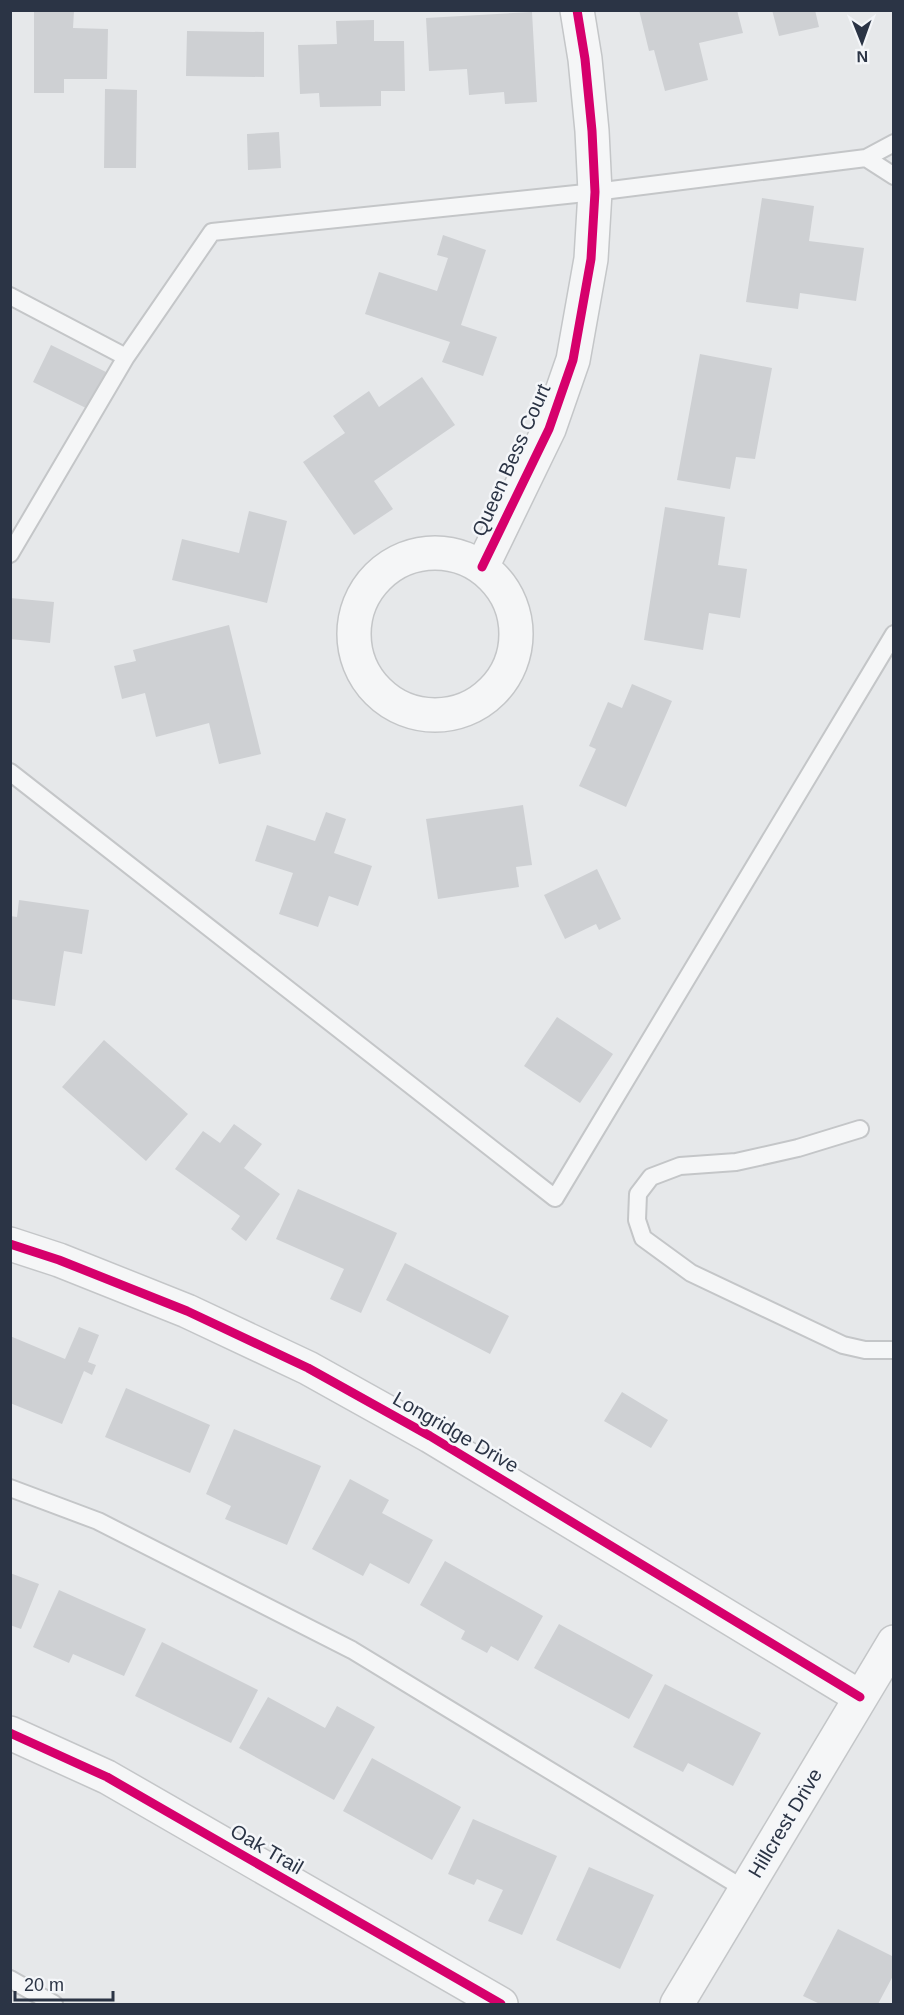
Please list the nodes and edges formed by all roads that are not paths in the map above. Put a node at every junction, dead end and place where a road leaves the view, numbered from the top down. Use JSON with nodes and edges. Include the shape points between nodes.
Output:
{"nodes":[{"id":1,"x":577,"y":10,"type":"edge"},
{"id":2,"x":894,"y":143,"type":"edge"},
{"id":3,"x":866,"y":158,"type":"junction"},
{"id":4,"x":894,"y":176,"type":"edge"},
{"id":5,"x":595,"y":192,"type":"junction"},
{"id":6,"x":10,"y":296,"type":"edge"},
{"id":7,"x":126,"y":357,"type":"junction"},
{"id":8,"x":10,"y":554,"type":"edge"},
{"id":9,"x":482,"y":567,"type":"junction"},
{"id":10,"x":894,"y":634,"type":"edge"},
{"id":11,"x":13,"y":776,"type":"edge"},
{"id":12,"x":860,"y":1129,"type":"dead end"},
{"id":13,"x":10,"y":1244,"type":"edge"},
{"id":14,"x":894,"y":1350,"type":"edge"},
{"id":15,"x":10,"y":1488,"type":"edge"},
{"id":16,"x":894,"y":1642,"type":"edge"},
{"id":17,"x":860,"y":1698,"type":"junction"},
{"id":18,"x":10,"y":1733,"type":"edge"},
{"id":19,"x":746,"y":1890,"type":"junction"},
{"id":20,"x":10,"y":1979,"type":"edge"},
{"id":21,"x":54,"y":2004,"type":"edge"},
{"id":22,"x":501,"y":2004,"type":"edge"},
{"id":23,"x":677,"y":2004,"type":"edge"}],
"edges":[{"from":1,"to":5,"type":"street","name":"Queen Bess Court","via":[[586,69]]},
{"from":2,"to":3,"type":"lane"},
{"from":3,"to":4,"type":"lane"},
{"from":3,"to":5,"type":"lane"},
{"from":5,"to":7,"type":"lane","via":[[212,232]]},
{"from":5,"to":9,"type":"street","name":"Queen Bess Court","via":[[591,258],[573,360],[549,429]]},
{"from":6,"to":7,"type":"lane"},
{"from":7,"to":8,"type":"lane"},
{"from":9,"to":9,"type":"street","via":[[444,552],[417,555],[402,559],[375,579],[360,601],[354,637],[358,661],[385,699],[414,713],[448,716],[486,699],[496,688],[512,664],[517,632],[514,612],[503,587]]},
{"from":10,"to":11,"type":"lane","via":[[555,1198]]},
{"from":12,"to":14,"type":"lane","via":[[798,1148],[736,1162],[680,1166],[651,1177],[638,1194],[637,1220],[644,1238],[691,1274],[843,1345]]},
{"from":13,"to":17,"type":"street","name":"Longridge Drive","via":[[187,1311],[308,1368],[430,1436]]},
{"from":15,"to":19,"type":"lane","via":[[98,1521],[352,1650]]},
{"from":16,"to":17,"type":"street","name":"Hillcrest Drive"},
{"from":17,"to":19,"type":"street","name":"Hillcrest Drive"},
{"from":18,"to":22,"type":"street","name":"Oak Trail","via":[[107,1777]]},
{"from":19,"to":23,"type":"street","name":"Hillcrest Drive"},
{"from":20,"to":21,"type":"lane"}]}
